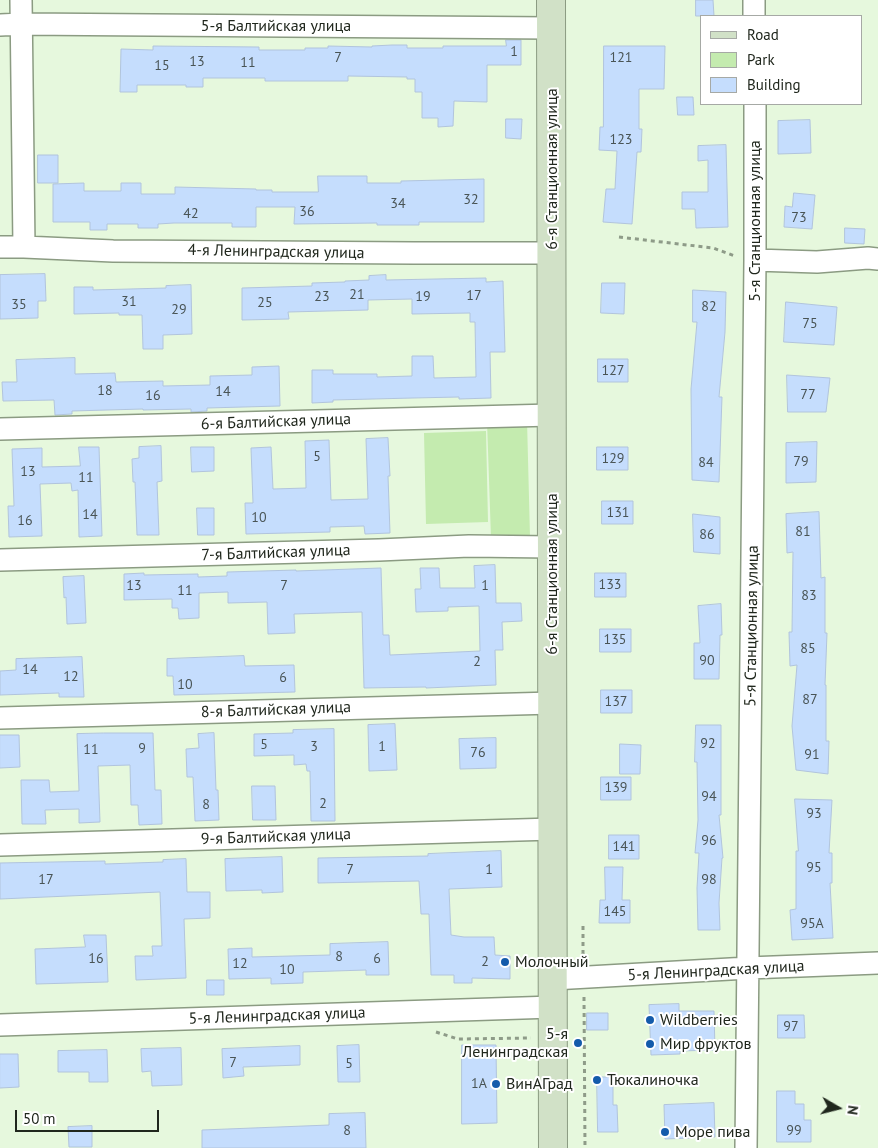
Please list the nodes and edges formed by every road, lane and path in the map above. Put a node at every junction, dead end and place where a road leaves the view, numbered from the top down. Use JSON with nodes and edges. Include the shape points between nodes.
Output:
{"nodes":[{"id":1,"x":21,"y":0,"type":"edge"},
{"id":2,"x":551,"y":0,"type":"edge"},
{"id":3,"x":754,"y":0,"type":"edge"},
{"id":4,"x":754,"y":15,"type":"edge"},
{"id":5,"x":21,"y":24,"type":"junction"},
{"id":6,"x":0,"y":25,"type":"edge"},
{"id":7,"x":551,"y":28,"type":"junction"},
{"id":8,"x":755,"y":105,"type":"edge"},
{"id":9,"x":619,"y":237,"type":"dead end"},
{"id":10,"x":0,"y":247,"type":"edge"},
{"id":11,"x":24,"y":247,"type":"junction"},
{"id":12,"x":552,"y":253,"type":"junction"},
{"id":13,"x":878,"y":258,"type":"edge"},
{"id":14,"x":755,"y":260,"type":"junction"},
{"id":15,"x":552,"y":415,"type":"junction"},
{"id":16,"x":0,"y":429,"type":"edge"},
{"id":17,"x":552,"y":547,"type":"junction"},
{"id":18,"x":0,"y":560,"type":"edge"},
{"id":19,"x":552,"y":703,"type":"junction"},
{"id":20,"x":0,"y":718,"type":"edge"},
{"id":21,"x":553,"y":829,"type":"junction"},
{"id":22,"x":0,"y":844,"type":"edge"},
{"id":23,"x":583,"y":926,"type":"dead end"},
{"id":24,"x":878,"y":963,"type":"edge"},
{"id":25,"x":584,"y":965,"type":"dead end"},
{"id":26,"x":748,"y":968,"type":"junction"},
{"id":27,"x":553,"y":979,"type":"junction"},
{"id":28,"x":584,"y":994,"type":"dead end"},
{"id":29,"x":553,"y":1007,"type":"junction"},
{"id":30,"x":0,"y":1024,"type":"edge"},
{"id":31,"x":553,"y":1148,"type":"edge"},
{"id":32,"x":585,"y":1148,"type":"edge"},
{"id":33,"x":746,"y":1148,"type":"edge"}],
"edges":[{"from":1,"to":5,"type":"street"},
{"from":2,"to":7,"type":"main road","name":"6-я Станционная улица"},
{"from":3,"to":4,"type":"street"},
{"from":5,"to":6,"type":"street","name":"5-я Балтийская улица"},
{"from":5,"to":7,"type":"street","name":"5-я Балтийская улица"},
{"from":5,"to":11,"type":"street"},
{"from":7,"to":12,"type":"main road","name":"6-я Станционная улица"},
{"from":8,"to":14,"type":"street","name":"5-я Станционная улица"},
{"from":9,"to":14,"type":"path","via":[[713,248]]},
{"from":10,"to":11,"type":"street","name":"4-я Ленинградская улица"},
{"from":11,"to":12,"type":"street","name":"4-я Ленинградская улица","via":[[132,251]]},
{"from":12,"to":15,"type":"main road","name":"6-я Станционная улица"},
{"from":13,"to":14,"type":"street","via":[[817,262]]},
{"from":14,"to":26,"type":"street","name":"5-я Станционная улица"},
{"from":15,"to":16,"type":"street","name":"6-я Балтийская улица"},
{"from":15,"to":17,"type":"main road","name":"6-я Станционная улица"},
{"from":17,"to":18,"type":"street","name":"7-я Балтийская улица","via":[[469,546]]},
{"from":17,"to":19,"type":"main road","name":"6-я Станционная улица"},
{"from":19,"to":20,"type":"street","name":"8-я Балтийская улица"},
{"from":19,"to":21,"type":"main road","name":"6-я Станционная улица"},
{"from":21,"to":22,"type":"street","name":"9-я Балтийская улица"},
{"from":21,"to":27,"type":"main road","name":"6-я Станционная улица"},
{"from":23,"to":25,"type":"path"},
{"from":24,"to":26,"type":"street","name":"5-я Ленинградская улица"},
{"from":26,"to":27,"type":"street","name":"5-я Ленинградская улица"},
{"from":26,"to":33,"type":"street","name":"5-я Станционная улица"},
{"from":27,"to":29,"type":"main road","name":"6-я Станционная улица"},
{"from":28,"to":32,"type":"path"},
{"from":29,"to":30,"type":"street","name":"5-я Ленинградская улица"},
{"from":29,"to":31,"type":"main road","name":"6-я Станционная улица"}]}
